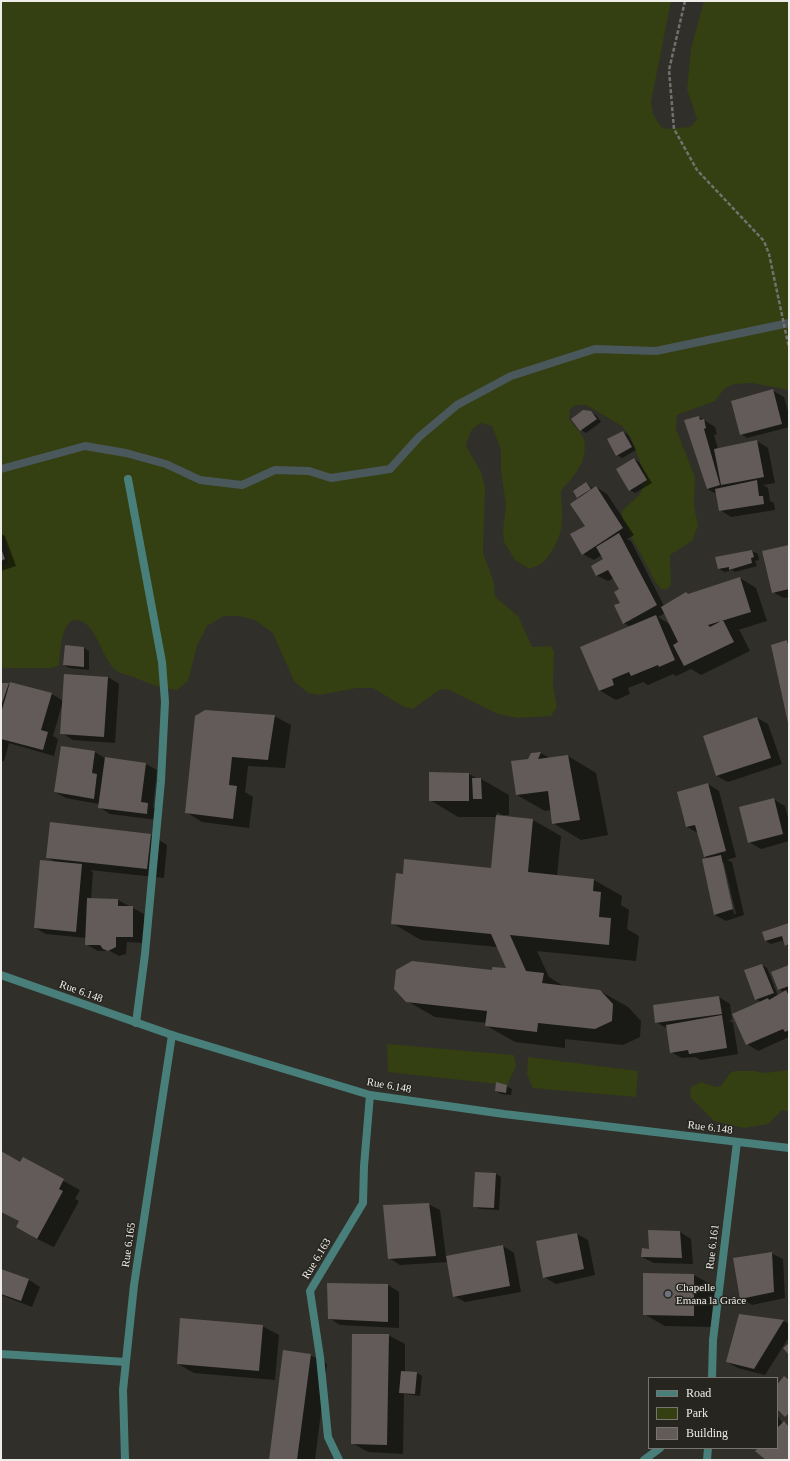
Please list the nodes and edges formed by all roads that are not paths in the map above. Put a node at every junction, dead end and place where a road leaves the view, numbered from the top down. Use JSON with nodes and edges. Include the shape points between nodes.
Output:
{"nodes":[{"id":1,"x":128,"y":479,"type":"dead end"},
{"id":2,"x":1,"y":975,"type":"edge"},
{"id":3,"x":136,"y":1023,"type":"junction"},
{"id":4,"x":172,"y":1035,"type":"junction"},
{"id":5,"x":370,"y":1095,"type":"junction"},
{"id":6,"x":737,"y":1142,"type":"junction"},
{"id":7,"x":789,"y":1148,"type":"edge"},
{"id":8,"x":1,"y":1354,"type":"edge"},
{"id":9,"x":126,"y":1362,"type":"junction"},
{"id":10,"x":712,"y":1377,"type":"edge"},
{"id":11,"x":659,"y":1449,"type":"edge"},
{"id":12,"x":708,"y":1449,"type":"edge"},
{"id":13,"x":125,"y":1460,"type":"edge"},
{"id":14,"x":338,"y":1460,"type":"edge"},
{"id":15,"x":644,"y":1460,"type":"edge"},
{"id":16,"x":707,"y":1460,"type":"edge"}],
"edges":[{"from":1,"to":3,"type":"street","via":[[162,662],[166,702],[160,797]]},
{"from":2,"to":3,"type":"street","name":"Rue 6.148"},
{"from":3,"to":4,"type":"street","name":"Rue 6.148"},
{"from":4,"to":5,"type":"street","name":"Rue 6.148"},
{"from":4,"to":9,"type":"street","name":"Rue 6.165","via":[[134,1285]]},
{"from":5,"to":6,"type":"street","name":"Rue 6.148"},
{"from":5,"to":14,"type":"street","name":"Rue 6.163","via":[[364,1166],[364,1203],[310,1291],[328,1437]]},
{"from":6,"to":7,"type":"street","name":"Rue 6.148"},
{"from":6,"to":10,"type":"street","name":"Rue 6.161","via":[[713,1340]]},
{"from":8,"to":9,"type":"street"},
{"from":9,"to":13,"type":"street","name":"Rue 6.165","via":[[123,1390]]},
{"from":11,"to":15,"type":"street"},
{"from":12,"to":16,"type":"street"}]}
